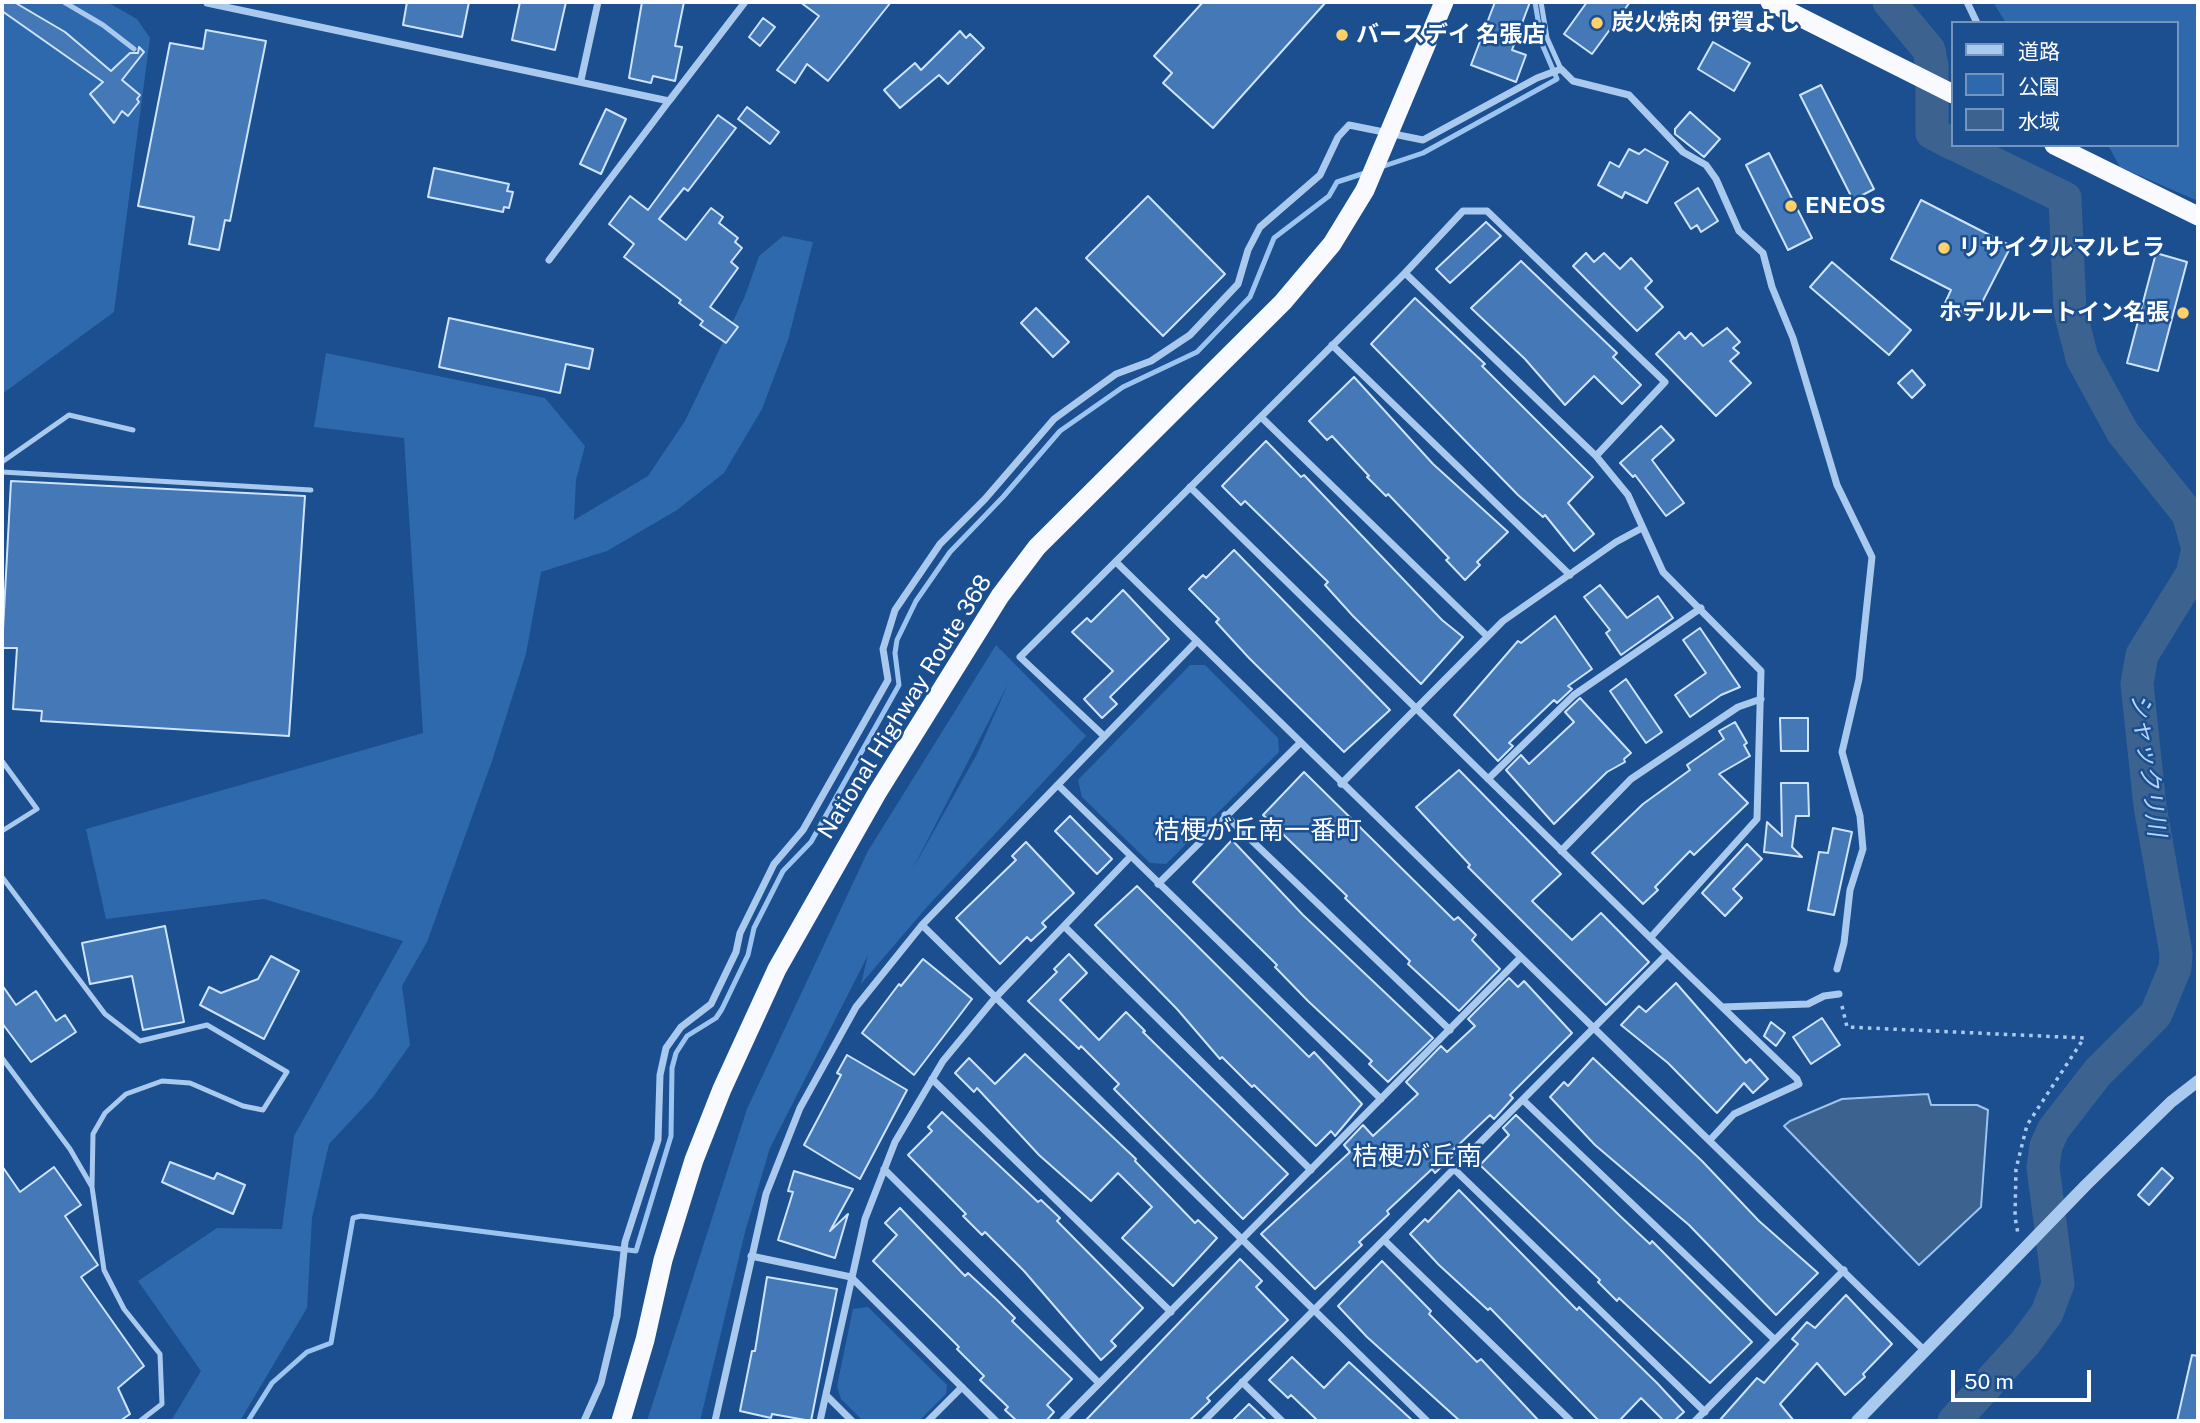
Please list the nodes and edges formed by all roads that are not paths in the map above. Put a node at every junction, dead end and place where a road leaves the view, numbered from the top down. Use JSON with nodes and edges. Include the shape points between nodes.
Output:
{"nodes":[{"id":1,"x":64,"y":2,"type":"edge"},
{"id":2,"x":598,"y":2,"type":"edge"},
{"id":3,"x":745,"y":2,"type":"edge"},
{"id":4,"x":1444,"y":2,"type":"edge"},
{"id":5,"x":1541,"y":2,"type":"edge"},
{"id":6,"x":1770,"y":2,"type":"edge"},
{"id":7,"x":1967,"y":2,"type":"edge"},
{"id":8,"x":207,"y":3,"type":"edge"},
{"id":9,"x":1976,"y":21,"type":"edge"},
{"id":10,"x":134,"y":50,"type":"dead end"},
{"id":11,"x":1560,"y":69,"type":"junction"},
{"id":12,"x":581,"y":80,"type":"junction"},
{"id":13,"x":1952,"y":94,"type":"edge"},
{"id":14,"x":669,"y":101,"type":"junction"},
{"id":15,"x":1388,"y":140,"type":"junction"},
{"id":16,"x":2058,"y":147,"type":"edge"},
{"id":17,"x":2198,"y":216,"type":"edge"},
{"id":18,"x":549,"y":260,"type":"dead end"},
{"id":19,"x":1405,"y":273,"type":"junction"},
{"id":20,"x":1332,"y":345,"type":"junction"},
{"id":21,"x":1261,"y":417,"type":"junction"},
{"id":22,"x":133,"y":430,"type":"dead end"},
{"id":23,"x":1596,"y":456,"type":"junction"},
{"id":24,"x":2,"y":461,"type":"edge"},
{"id":25,"x":2,"y":472,"type":"edge"},
{"id":26,"x":1190,"y":487,"type":"junction"},
{"id":27,"x":312,"y":490,"type":"dead end"},
{"id":28,"x":1642,"y":528,"type":"junction"},
{"id":29,"x":1116,"y":562,"type":"junction"},
{"id":30,"x":1570,"y":575,"type":"junction"},
{"id":31,"x":1701,"y":608,"type":"junction"},
{"id":32,"x":1487,"y":636,"type":"junction"},
{"id":33,"x":1196,"y":642,"type":"junction"},
{"id":34,"x":1761,"y":699,"type":"junction"},
{"id":35,"x":1415,"y":708,"type":"junction"},
{"id":36,"x":1104,"y":736,"type":"junction"},
{"id":37,"x":1300,"y":743,"type":"junction"},
{"id":38,"x":2,"y":761,"type":"edge"},
{"id":39,"x":1488,"y":779,"type":"junction"},
{"id":40,"x":1341,"y":784,"type":"junction"},
{"id":41,"x":1058,"y":785,"type":"junction"},
{"id":42,"x":1225,"y":815,"type":"junction"},
{"id":43,"x":2,"y":831,"type":"edge"},
{"id":44,"x":1561,"y":851,"type":"junction"},
{"id":45,"x":1130,"y":857,"type":"junction"},
{"id":46,"x":2,"y":877,"type":"edge"},
{"id":47,"x":1158,"y":884,"type":"junction"},
{"id":48,"x":922,"y":925,"type":"junction"},
{"id":49,"x":1064,"y":926,"type":"junction"},
{"id":50,"x":1651,"y":937,"type":"junction"},
{"id":51,"x":1667,"y":954,"type":"junction"},
{"id":52,"x":1520,"y":957,"type":"junction"},
{"id":53,"x":1837,"y":969,"type":"dead end"},
{"id":54,"x":1839,"y":993,"type":"road end"},
{"id":55,"x":995,"y":998,"type":"junction"},
{"id":56,"x":1722,"y":1007,"type":"junction"},
{"id":57,"x":1592,"y":1029,"type":"junction"},
{"id":58,"x":1450,"y":1030,"type":"junction"},
{"id":59,"x":2,"y":1058,"type":"edge"},
{"id":60,"x":932,"y":1079,"type":"junction"},
{"id":61,"x":2198,"y":1081,"type":"edge"},
{"id":62,"x":1381,"y":1099,"type":"junction"},
{"id":63,"x":1523,"y":1100,"type":"junction"},
{"id":64,"x":1710,"y":1140,"type":"junction"},
{"id":65,"x":884,"y":1169,"type":"junction"},
{"id":66,"x":1311,"y":1170,"type":"junction"},
{"id":67,"x":1455,"y":1170,"type":"junction"},
{"id":68,"x":92,"y":1187,"type":"junction"},
{"id":69,"x":1242,"y":1240,"type":"junction"},
{"id":70,"x":1384,"y":1240,"type":"junction"},
{"id":71,"x":751,"y":1256,"type":"junction"},
{"id":72,"x":1844,"y":1270,"type":"junction"},
{"id":73,"x":851,"y":1277,"type":"junction"},
{"id":74,"x":1314,"y":1311,"type":"junction"},
{"id":75,"x":1171,"y":1312,"type":"junction"},
{"id":76,"x":1774,"y":1340,"type":"junction"},
{"id":77,"x":1926,"y":1352,"type":"junction"},
{"id":78,"x":1242,"y":1381,"type":"junction"},
{"id":79,"x":1099,"y":1383,"type":"junction"},
{"id":80,"x":962,"y":1387,"type":"junction"},
{"id":81,"x":826,"y":1395,"type":"junction"},
{"id":82,"x":1704,"y":1412,"type":"junction"},
{"id":83,"x":140,"y":1421,"type":"edge"},
{"id":84,"x":584,"y":1421,"type":"edge"},
{"id":85,"x":621,"y":1421,"type":"edge"},
{"id":86,"x":715,"y":1421,"type":"edge"},
{"id":87,"x":820,"y":1421,"type":"edge"},
{"id":88,"x":852,"y":1421,"type":"edge"},
{"id":89,"x":928,"y":1421,"type":"edge"},
{"id":90,"x":996,"y":1421,"type":"edge"},
{"id":91,"x":1062,"y":1421,"type":"edge"},
{"id":92,"x":1204,"y":1421,"type":"edge"},
{"id":93,"x":1282,"y":1421,"type":"edge"},
{"id":94,"x":1427,"y":1421,"type":"edge"},
{"id":95,"x":1571,"y":1421,"type":"edge"},
{"id":96,"x":1695,"y":1421,"type":"edge"},
{"id":97,"x":1857,"y":1421,"type":"edge"}],
"edges":[{"from":1,"to":10,"type":"lane","via":[[103,24]]},
{"from":2,"to":12,"type":"street"},
{"from":3,"to":14,"type":"street"},
{"from":4,"to":15,"type":"highway","name":"National Highway Route 368"},
{"from":5,"to":11,"type":"lane","via":[[1547,38]]},
{"from":6,"to":13,"type":"highway"},
{"from":7,"to":9,"type":"street"},
{"from":8,"to":12,"type":"street"},
{"from":11,"to":15,"type":"street","via":[[1423,140]]},
{"from":11,"to":53,"type":"street","via":[[1573,80],[1629,95],[1683,152],[1706,165],[1740,231],[1763,253],[1837,485],[1872,557],[1859,679],[1842,752],[1860,816],[1863,849],[1850,890]]},
{"from":12,"to":14,"type":"street"},
{"from":14,"to":18,"type":"street"},
{"from":15,"to":84,"type":"street","via":[[1349,125],[1320,175],[1260,227],[1238,284],[1190,335],[1151,361],[1116,374],[1054,419],[940,544],[895,610],[883,649],[888,680],[803,830],[774,864],[711,1004],[681,1027],[666,1048],[660,1075],[658,1140],[625,1242],[617,1317],[601,1382]]},
{"from":15,"to":85,"type":"highway","name":"National Highway Route 368","via":[[1365,190],[1311,273],[1037,547],[942,686],[784,957],[722,1089],[663,1260]]},
{"from":16,"to":17,"type":"highway"},
{"from":19,"to":20,"type":"street"},
{"from":19,"to":23,"type":"street"},
{"from":19,"to":23,"type":"street","via":[[1463,211],[1487,211],[1665,382]]},
{"from":20,"to":21,"type":"street"},
{"from":20,"to":30,"type":"street"},
{"from":21,"to":26,"type":"street"},
{"from":21,"to":32,"type":"street"},
{"from":22,"to":24,"type":"lane","via":[[69,415]]},
{"from":23,"to":28,"type":"street","via":[[1628,495]]},
{"from":25,"to":27,"type":"lane"},
{"from":26,"to":29,"type":"street"},
{"from":26,"to":35,"type":"street"},
{"from":28,"to":30,"type":"street"},
{"from":28,"to":31,"type":"street","via":[[1663,572]]},
{"from":29,"to":33,"type":"street"},
{"from":29,"to":36,"type":"street","via":[[1020,657]]},
{"from":30,"to":32,"type":"street"},
{"from":31,"to":34,"type":"street","via":[[1761,671]]},
{"from":31,"to":39,"type":"street","via":[[1574,695]]},
{"from":32,"to":35,"type":"street"},
{"from":33,"to":36,"type":"street"},
{"from":33,"to":37,"type":"street"},
{"from":34,"to":44,"type":"street","via":[[1738,707],[1631,779]]},
{"from":34,"to":50,"type":"street","via":[[1756,819]]},
{"from":35,"to":39,"type":"street"},
{"from":35,"to":40,"type":"street"},
{"from":36,"to":41,"type":"street"},
{"from":37,"to":40,"type":"street"},
{"from":37,"to":42,"type":"street"},
{"from":38,"to":43,"type":"lane","via":[[37,809]]},
{"from":39,"to":44,"type":"street"},
{"from":40,"to":52,"type":"street"},
{"from":41,"to":45,"type":"street"},
{"from":41,"to":48,"type":"street"},
{"from":42,"to":47,"type":"street"},
{"from":42,"to":58,"type":"street"},
{"from":44,"to":50,"type":"street"},
{"from":45,"to":47,"type":"street"},
{"from":45,"to":49,"type":"street"},
{"from":46,"to":68,"type":"lane","via":[[104,1014],[140,1041],[207,1026],[288,1072],[263,1110],[190,1083],[162,1081],[126,1094],[93,1134]]},
{"from":47,"to":62,"type":"street"},
{"from":48,"to":55,"type":"street"},
{"from":48,"to":71,"type":"street","via":[[856,1007],[800,1108],[766,1194]]},
{"from":49,"to":55,"type":"street"},
{"from":49,"to":66,"type":"street"},
{"from":50,"to":51,"type":"street"},
{"from":51,"to":56,"type":"street"},
{"from":51,"to":57,"type":"street"},
{"from":52,"to":57,"type":"street"},
{"from":52,"to":58,"type":"street"},
{"from":54,"to":56,"type":"street","via":[[1808,1004]]},
{"from":55,"to":60,"type":"street"},
{"from":55,"to":69,"type":"street"},
{"from":56,"to":64,"type":"street","via":[[1799,1084],[1734,1114]]},
{"from":57,"to":63,"type":"street"},
{"from":57,"to":64,"type":"street"},
{"from":58,"to":62,"type":"street"},
{"from":59,"to":68,"type":"lane","via":[[70,1149]]},
{"from":60,"to":65,"type":"street"},
{"from":60,"to":75,"type":"street"},
{"from":61,"to":77,"type":"street","via":[[2085,1185]]},
{"from":62,"to":66,"type":"street"},
{"from":63,"to":67,"type":"street"},
{"from":63,"to":76,"type":"street"},
{"from":64,"to":72,"type":"street"},
{"from":65,"to":73,"type":"street","via":[[865,1219]]},
{"from":65,"to":79,"type":"street"},
{"from":66,"to":69,"type":"street"},
{"from":67,"to":70,"type":"street"},
{"from":67,"to":82,"type":"street"},
{"from":68,"to":83,"type":"lane","via":[[104,1270],[124,1309],[160,1354],[162,1404]]},
{"from":69,"to":74,"type":"street"},
{"from":69,"to":75,"type":"street"},
{"from":70,"to":74,"type":"street"},
{"from":70,"to":95,"type":"street"},
{"from":71,"to":73,"type":"street"},
{"from":71,"to":86,"type":"street"},
{"from":72,"to":76,"type":"street"},
{"from":72,"to":77,"type":"street"},
{"from":73,"to":80,"type":"street"},
{"from":73,"to":81,"type":"street"},
{"from":74,"to":78,"type":"street"},
{"from":74,"to":94,"type":"street"},
{"from":75,"to":79,"type":"street"},
{"from":76,"to":82,"type":"street"},
{"from":77,"to":97,"type":"street"},
{"from":78,"to":92,"type":"street"},
{"from":78,"to":93,"type":"street"},
{"from":79,"to":91,"type":"street"},
{"from":80,"to":89,"type":"street"},
{"from":80,"to":90,"type":"street"},
{"from":81,"to":87,"type":"street"},
{"from":81,"to":88,"type":"street"},
{"from":82,"to":96,"type":"street"}]}
